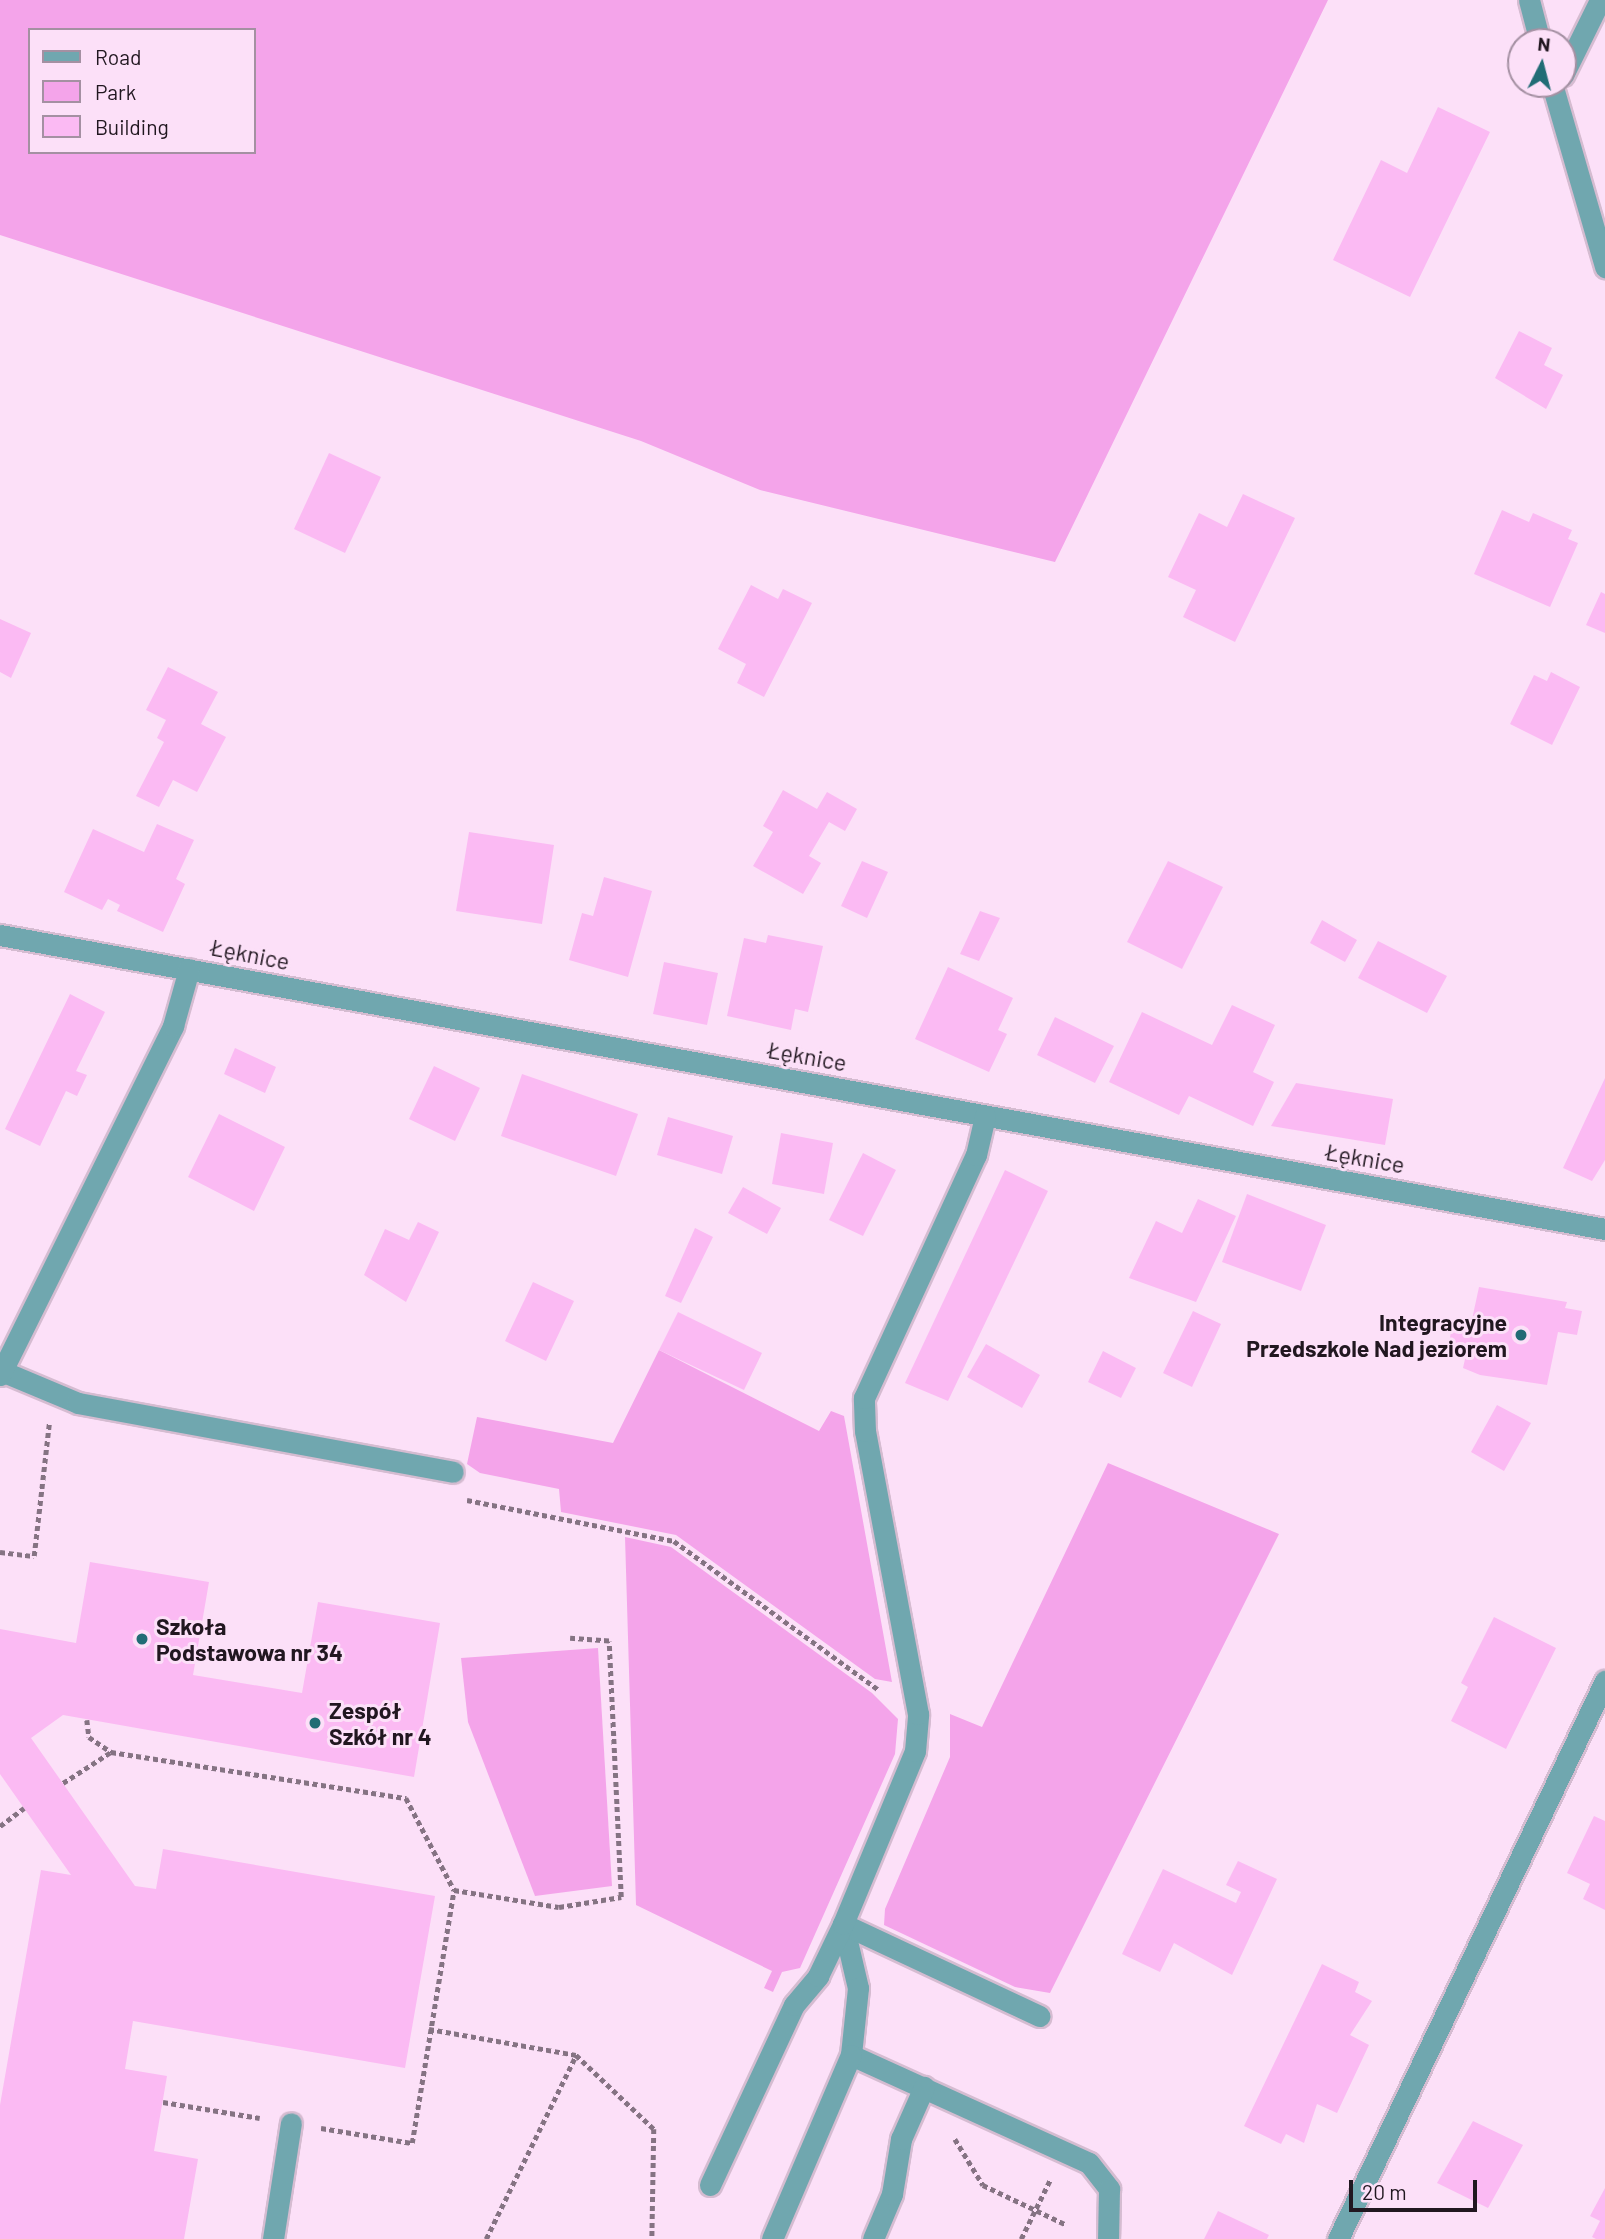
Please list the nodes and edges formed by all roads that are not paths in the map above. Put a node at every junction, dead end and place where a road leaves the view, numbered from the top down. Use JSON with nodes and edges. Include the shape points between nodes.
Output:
{"nodes":[{"id":1,"x":1528,"y":0,"type":"edge"},
{"id":2,"x":1600,"y":0,"type":"edge"},
{"id":3,"x":1536,"y":28,"type":"edge"},
{"id":4,"x":1577,"y":45,"type":"edge"},
{"id":5,"x":1561,"y":98,"type":"edge"},
{"id":6,"x":1605,"y":267,"type":"edge"},
{"id":7,"x":0,"y":935,"type":"edge"},
{"id":8,"x":189,"y":969,"type":"junction"},
{"id":9,"x":985,"y":1116,"type":"junction"},
{"id":10,"x":1605,"y":1228,"type":"edge"},
{"id":11,"x":2,"y":1374,"type":"edge"},
{"id":12,"x":453,"y":1472,"type":"road end"},
{"id":13,"x":1605,"y":1681,"type":"edge"},
{"id":14,"x":843,"y":1924,"type":"junction"},
{"id":15,"x":1039,"y":2016,"type":"dead end"},
{"id":16,"x":851,"y":2055,"type":"junction"},
{"id":17,"x":924,"y":2087,"type":"junction"},
{"id":18,"x":290,"y":2123,"type":"road end"},
{"id":19,"x":710,"y":2185,"type":"dead end"},
{"id":20,"x":273,"y":2239,"type":"edge"},
{"id":21,"x":772,"y":2239,"type":"edge"},
{"id":22,"x":873,"y":2239,"type":"edge"},
{"id":23,"x":1108,"y":2239,"type":"edge"},
{"id":24,"x":1338,"y":2239,"type":"edge"}],
"edges":[{"from":1,"to":3,"type":"street"},
{"from":2,"to":4,"type":"street"},
{"from":5,"to":6,"type":"street"},
{"from":7,"to":8,"type":"street","name":"Łęknice"},
{"from":8,"to":9,"type":"street","name":"Łęknice"},
{"from":8,"to":11,"type":"street","via":[[173,1026]]},
{"from":9,"to":10,"type":"street","name":"Łęknice"},
{"from":9,"to":14,"type":"street","via":[[976,1155],[864,1398],[865,1431],[918,1714],[906,1775]]},
{"from":11,"to":12,"type":"street","via":[[51,1396]]},
{"from":13,"to":24,"type":"street"},
{"from":14,"to":15,"type":"street"},
{"from":14,"to":16,"type":"street","via":[[857,1979]]},
{"from":14,"to":19,"type":"street","via":[[818,1976],[794,2005]]},
{"from":16,"to":17,"type":"street"},
{"from":16,"to":21,"type":"street"},
{"from":17,"to":22,"type":"street","via":[[901,2139],[892,2194]]},
{"from":17,"to":23,"type":"street","via":[[1098,2170],[1109,2189]]},
{"from":18,"to":20,"type":"street"}]}
